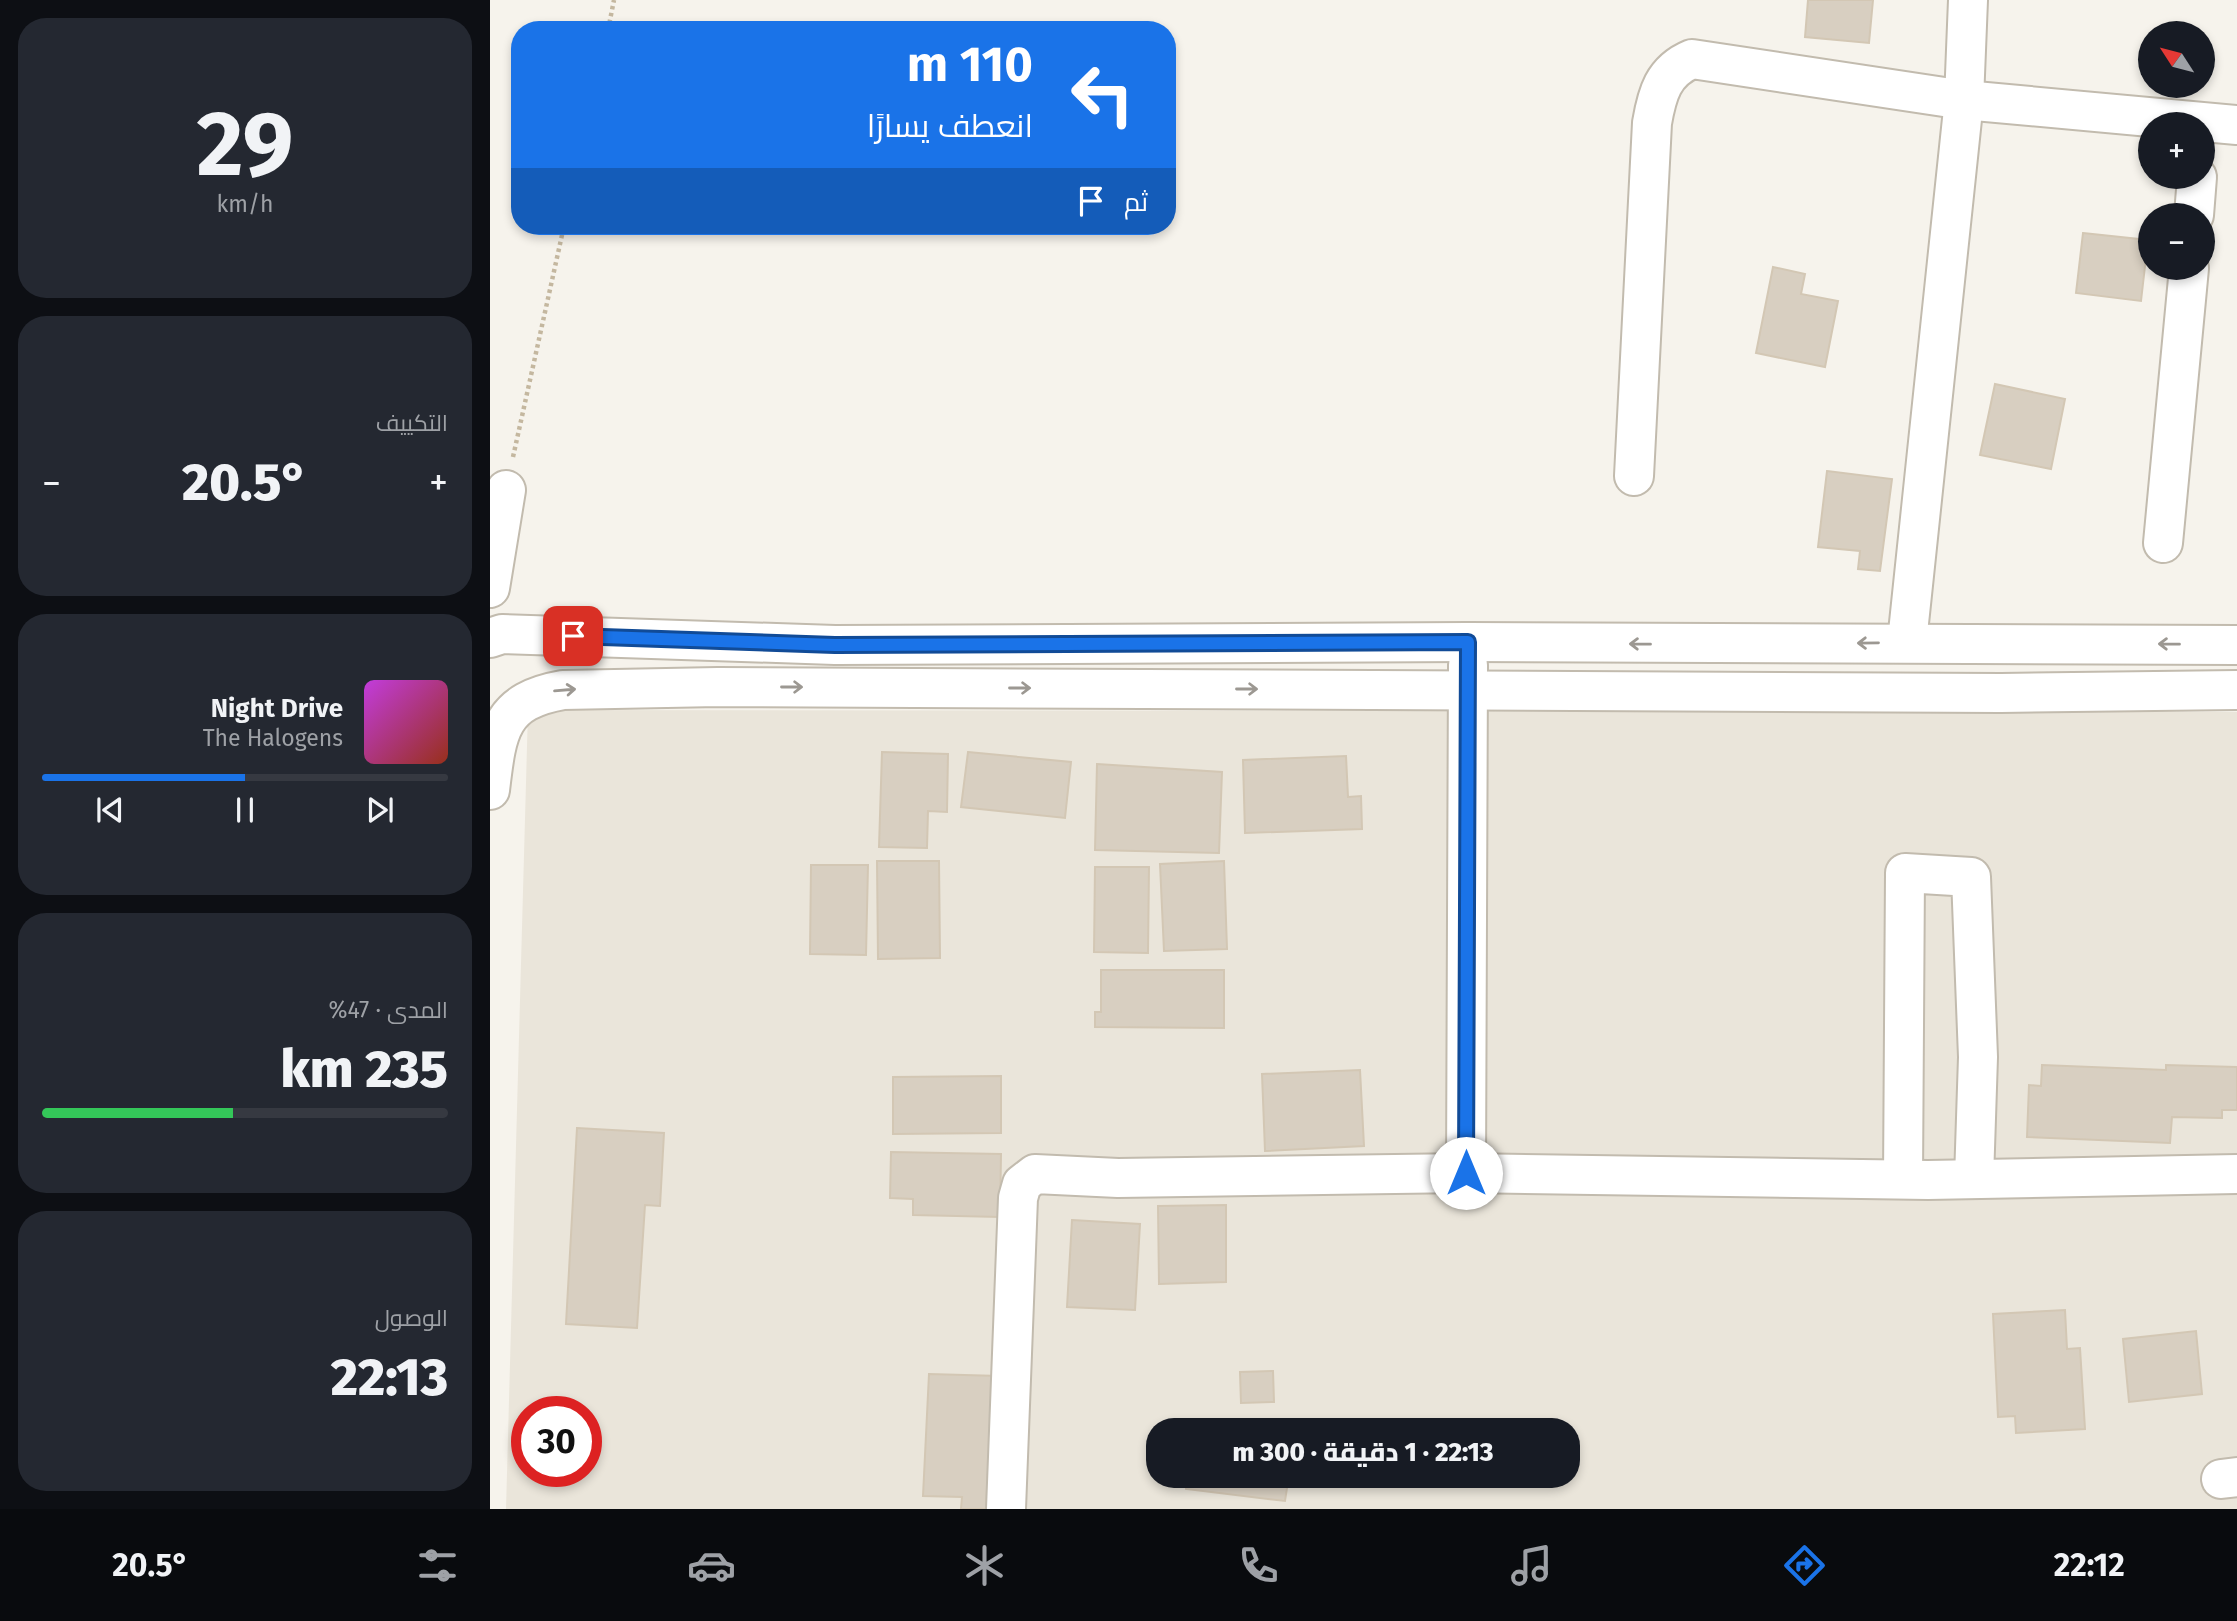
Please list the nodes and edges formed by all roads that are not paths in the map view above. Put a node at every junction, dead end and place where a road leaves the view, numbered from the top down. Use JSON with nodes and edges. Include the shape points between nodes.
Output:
{"nodes":[{"id":1,"x":1968,"y":0,"type":"edge"},
{"id":2,"x":1964,"y":100,"type":"junction"},
{"id":3,"x":2138,"y":117,"type":"edge"},
{"id":4,"x":2188,"y":280,"type":"edge"},
{"id":5,"x":1634,"y":476,"type":"dead end"},
{"id":6,"x":506,"y":490,"type":"road end"},
{"id":7,"x":2163,"y":543,"type":"dead end"},
{"id":8,"x":490,"y":588,"type":"edge"},
{"id":9,"x":490,"y":638,"type":"edge"},
{"id":10,"x":1468,"y":642,"type":"junction"},
{"id":11,"x":1908,"y":642,"type":"junction"},
{"id":12,"x":2237,"y":645,"type":"edge"},
{"id":13,"x":2237,"y":690,"type":"edge"},
{"id":14,"x":1468,"y":692,"type":"junction"},
{"id":15,"x":502,"y":698,"type":"edge"},
{"id":16,"x":490,"y":790,"type":"edge"},
{"id":17,"x":1466,"y":1173,"type":"junction"},
{"id":18,"x":2237,"y":1174,"type":"edge"},
{"id":19,"x":1903,"y":1179,"type":"junction"},
{"id":20,"x":1974,"y":1179,"type":"junction"},
{"id":21,"x":1006,"y":1509,"type":"edge"}],
"edges":[{"from":1,"to":2,"type":"street"},
{"from":2,"to":3,"type":"street"},
{"from":2,"to":5,"type":"street","via":[[1692,59],[1677,65],[1666,77],[1652,123]]},
{"from":2,"to":11,"type":"street"},
{"from":4,"to":7,"type":"street"},
{"from":6,"to":8,"type":"street"},
{"from":9,"to":10,"type":"street","via":[[502,634],[835,645]]},
{"from":11,"to":10,"type":"street","one_way":true},
{"from":10,"to":14,"type":"street"},
{"from":12,"to":11,"type":"street","one_way":true},
{"from":13,"to":14,"type":"street"},
{"from":15,"to":14,"type":"street","one_way":true,"via":[[586,689]]},
{"from":14,"to":17,"type":"street"},
{"from":15,"to":16,"type":"street"},
{"from":17,"to":19,"type":"street"},
{"from":17,"to":21,"type":"street","via":[[1118,1178],[1035,1174],[1022,1184],[1018,1198]]},
{"from":18,"to":20,"type":"street"},
{"from":19,"to":20,"type":"street"},
{"from":19,"to":20,"type":"street","via":[[1905,873],[1971,877],[1978,1057]]}]}
